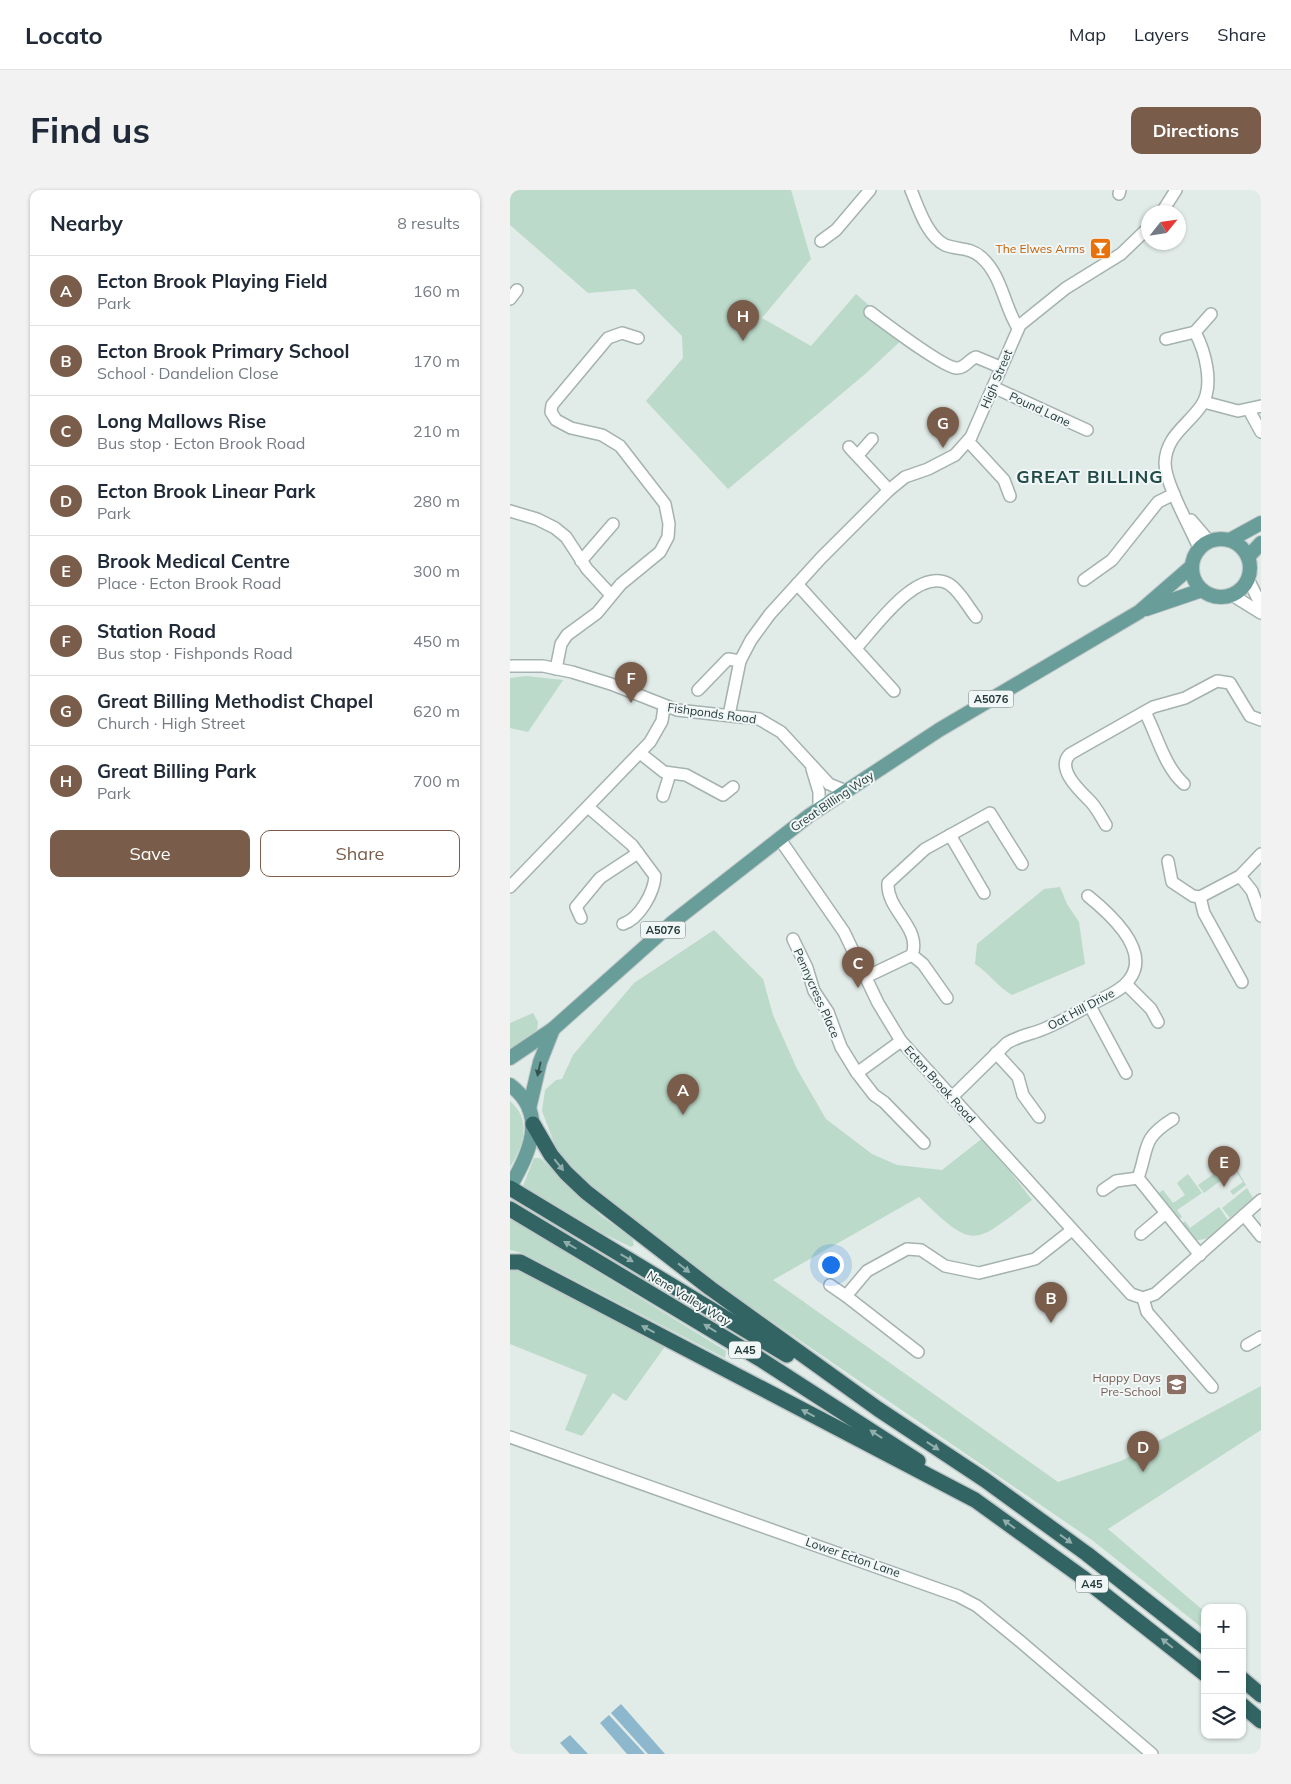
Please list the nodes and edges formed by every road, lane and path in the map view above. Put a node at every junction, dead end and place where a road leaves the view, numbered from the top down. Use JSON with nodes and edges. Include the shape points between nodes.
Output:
{"nodes":[{"id":1,"x":870,"y":190,"type":"edge"},
{"id":2,"x":911,"y":190,"type":"edge"},
{"id":3,"x":1176,"y":190,"type":"edge"},
{"id":4,"x":1166,"y":205,"type":"edge"},
{"id":5,"x":1141,"y":235,"type":"edge"},
{"id":6,"x":821,"y":240,"type":"dead end"},
{"id":7,"x":870,"y":312,"type":"dead end"},
{"id":8,"x":1211,"y":314,"type":"dead end"},
{"id":9,"x":1018,"y":328,"type":"junction"},
{"id":10,"x":1195,"y":332,"type":"junction"},
{"id":11,"x":638,"y":338,"type":"dead end"},
{"id":12,"x":1166,"y":340,"type":"dead end"},
{"id":13,"x":1000,"y":367,"type":"junction"},
{"id":14,"x":993,"y":387,"type":"junction"},
{"id":15,"x":1204,"y":402,"type":"junction"},
{"id":16,"x":1261,"y":406,"type":"edge"},
{"id":17,"x":1249,"y":410,"type":"junction"},
{"id":18,"x":1087,"y":430,"type":"dead end"},
{"id":19,"x":1261,"y":432,"type":"edge"},
{"id":20,"x":872,"y":439,"type":"dead end"},
{"id":21,"x":968,"y":442,"type":"junction"},
{"id":22,"x":849,"y":447,"type":"dead end"},
{"id":23,"x":858,"y":455,"type":"junction"},
{"id":24,"x":889,"y":490,"type":"junction"},
{"id":25,"x":1174,"y":494,"type":"junction"},
{"id":26,"x":1010,"y":496,"type":"dead end"},
{"id":27,"x":510,"y":511,"type":"edge"},
{"id":28,"x":1261,"y":523,"type":"edge"},
{"id":29,"x":613,"y":524,"type":"dead end"},
{"id":30,"x":1230,"y":540,"type":"junction"},
{"id":31,"x":1261,"y":543,"type":"edge"},
{"id":32,"x":1204,"y":545,"type":"junction"},
{"id":33,"x":1248,"y":557,"type":"junction"},
{"id":34,"x":581,"y":561,"type":"junction"},
{"id":35,"x":1192,"y":566,"type":"junction"},
{"id":36,"x":1248,"y":579,"type":"junction"},
{"id":37,"x":1084,"y":580,"type":"dead end"},
{"id":38,"x":797,"y":584,"type":"junction"},
{"id":39,"x":1202,"y":590,"type":"junction"},
{"id":40,"x":611,"y":595,"type":"junction"},
{"id":41,"x":1232,"y":595,"type":"junction"},
{"id":42,"x":1261,"y":605,"type":"edge"},
{"id":43,"x":1139,"y":612,"type":"junction"},
{"id":44,"x":1261,"y":613,"type":"edge"},
{"id":45,"x":976,"y":617,"type":"dead end"},
{"id":46,"x":856,"y":648,"type":"junction"},
{"id":47,"x":740,"y":661,"type":"junction"},
{"id":48,"x":510,"y":666,"type":"edge"},
{"id":49,"x":556,"y":669,"type":"junction"},
{"id":50,"x":698,"y":690,"type":"dead end"},
{"id":51,"x":894,"y":691,"type":"dead end"},
{"id":52,"x":664,"y":707,"type":"junction"},
{"id":53,"x":1144,"y":712,"type":"junction"},
{"id":54,"x":729,"y":715,"type":"junction"},
{"id":55,"x":1261,"y":720,"type":"edge"},
{"id":56,"x":640,"y":752,"type":"junction"},
{"id":57,"x":812,"y":768,"type":"junction"},
{"id":58,"x":670,"y":774,"type":"junction"},
{"id":59,"x":1184,"y":784,"type":"dead end"},
{"id":60,"x":733,"y":787,"type":"dead end"},
{"id":61,"x":846,"y":790,"type":"junction"},
{"id":62,"x":663,"y":796,"type":"dead end"},
{"id":63,"x":588,"y":807,"type":"junction"},
{"id":64,"x":819,"y":809,"type":"junction"},
{"id":65,"x":1106,"y":825,"type":"dead end"},
{"id":66,"x":950,"y":835,"type":"junction"},
{"id":67,"x":779,"y":838,"type":"junction"},
{"id":68,"x":638,"y":853,"type":"junction"},
{"id":69,"x":1261,"y":854,"type":"edge"},
{"id":70,"x":1168,"y":861,"type":"dead end"},
{"id":71,"x":1022,"y":864,"type":"dead end"},
{"id":72,"x":1240,"y":876,"type":"junction"},
{"id":73,"x":510,"y":887,"type":"edge"},
{"id":74,"x":984,"y":893,"type":"dead end"},
{"id":75,"x":1088,"y":896,"type":"dead end"},
{"id":76,"x":1200,"y":897,"type":"junction"},
{"id":77,"x":1261,"y":916,"type":"edge"},
{"id":78,"x":581,"y":918,"type":"dead end"},
{"id":79,"x":623,"y":924,"type":"dead end"},
{"id":80,"x":793,"y":939,"type":"dead end"},
{"id":81,"x":912,"y":956,"type":"junction"},
{"id":82,"x":866,"y":977,"type":"junction"},
{"id":83,"x":1242,"y":982,"type":"dead end"},
{"id":84,"x":1126,"y":984,"type":"junction"},
{"id":85,"x":946,"y":998,"type":"dead end"},
{"id":86,"x":1090,"y":1006,"type":"junction"},
{"id":87,"x":1158,"y":1022,"type":"dead end"},
{"id":88,"x":553,"y":1029,"type":"junction"},
{"id":89,"x":901,"y":1041,"type":"junction"},
{"id":90,"x":996,"y":1053,"type":"junction"},
{"id":91,"x":510,"y":1058,"type":"edge"},
{"id":92,"x":858,"y":1073,"type":"junction"},
{"id":93,"x":1126,"y":1073,"type":"dead end"},
{"id":94,"x":510,"y":1085,"type":"edge"},
{"id":95,"x":952,"y":1097,"type":"junction"},
{"id":96,"x":531,"y":1117,"type":"junction"},
{"id":97,"x":1040,"y":1117,"type":"dead end"},
{"id":98,"x":1173,"y":1119,"type":"dead end"},
{"id":99,"x":924,"y":1143,"type":"dead end"},
{"id":100,"x":1138,"y":1178,"type":"junction"},
{"id":101,"x":510,"y":1188,"type":"edge"},
{"id":102,"x":1103,"y":1190,"type":"dead end"},
{"id":103,"x":1261,"y":1200,"type":"edge"},
{"id":104,"x":510,"y":1209,"type":"edge"},
{"id":105,"x":1166,"y":1213,"type":"junction"},
{"id":106,"x":1244,"y":1216,"type":"junction"},
{"id":107,"x":1072,"y":1230,"type":"junction"},
{"id":108,"x":1140,"y":1234,"type":"dead end"},
{"id":109,"x":1261,"y":1236,"type":"edge"},
{"id":110,"x":1200,"y":1255,"type":"junction"},
{"id":111,"x":510,"y":1262,"type":"edge"},
{"id":112,"x":830,"y":1285,"type":"dead end"},
{"id":113,"x":846,"y":1296,"type":"junction"},
{"id":114,"x":1143,"y":1298,"type":"junction"},
{"id":115,"x":1261,"y":1337,"type":"edge"},
{"id":116,"x":1247,"y":1346,"type":"dead end"},
{"id":117,"x":918,"y":1352,"type":"dead end"},
{"id":118,"x":1212,"y":1388,"type":"dead end"},
{"id":119,"x":878,"y":1409,"type":"junction"},
{"id":120,"x":510,"y":1437,"type":"edge"},
{"id":121,"x":975,"y":1500,"type":"junction"},
{"id":122,"x":1201,"y":1644,"type":"edge"},
{"id":123,"x":1201,"y":1671,"type":"edge"},
{"id":124,"x":1246,"y":1682,"type":"edge"},
{"id":125,"x":1261,"y":1695,"type":"edge"},
{"id":126,"x":1246,"y":1708,"type":"edge"},
{"id":127,"x":1261,"y":1721,"type":"edge"},
{"id":128,"x":1152,"y":1754,"type":"edge"}],
"edges":[{"from":1,"to":6,"type":"street","via":[[836,230]]},
{"from":2,"to":9,"type":"street","via":[[936,238],[946,245],[972,250],[982,257],[994,274]]},
{"from":3,"to":4,"type":"street"},
{"from":5,"to":9,"type":"street","name":"High Street","via":[[1121,254],[1066,288]]},
{"from":7,"to":13,"type":"street","via":[[953,367],[962,367],[976,357]]},
{"from":8,"to":10,"type":"street"},
{"from":9,"to":13,"type":"street","name":"High Street"},
{"from":10,"to":12,"type":"street"},
{"from":10,"to":15,"type":"street","via":[[1207,370]]},
{"from":11,"to":40,"type":"street","via":[[622,333],[608,338],[552,405],[552,415],[561,423],[602,435],[620,446],[668,510],[669,530],[660,552]]},
{"from":13,"to":14,"type":"street","name":"High Street"},
{"from":14,"to":18,"type":"street","name":"Pound Lane"},
{"from":14,"to":21,"type":"street","name":"High Street"},
{"from":15,"to":17,"type":"street","via":[[1238,411]]},
{"from":15,"to":25,"type":"street","via":[[1176,433],[1167,451],[1166,473]]},
{"from":16,"to":17,"type":"street"},
{"from":17,"to":19,"type":"street"},
{"from":20,"to":23,"type":"street"},
{"from":21,"to":24,"type":"street","name":"High Street","via":[[948,459],[905,477]]},
{"from":21,"to":26,"type":"street","via":[[1004,480]]},
{"from":22,"to":23,"type":"street"},
{"from":23,"to":24,"type":"street"},
{"from":24,"to":38,"type":"street","name":"High Street"},
{"from":25,"to":32,"type":"street"},
{"from":25,"to":37,"type":"street","via":[[1158,502],[1112,560]]},
{"from":27,"to":34,"type":"street","via":[[537,518],[555,528],[566,537]]},
{"from":28,"to":30,"type":"main road"},
{"from":29,"to":34,"type":"street"},
{"from":30,"to":32,"type":"main road","via":[[1223,538]]},
{"from":30,"to":33,"type":"main road","via":[[1238,544]]},
{"from":31,"to":33,"type":"main road"},
{"from":32,"to":35,"type":"main road"},
{"from":33,"to":36,"type":"main road"},
{"from":34,"to":40,"type":"street"},
{"from":35,"to":39,"type":"main road","via":[[1193,575]]},
{"from":35,"to":43,"type":"main road","name":"Great Billing Way","number":"A5076"},
{"from":36,"to":41,"type":"main road"},
{"from":36,"to":42,"type":"street"},
{"from":38,"to":46,"type":"street"},
{"from":38,"to":47,"type":"street","name":"High Street","via":[[763,622]]},
{"from":39,"to":41,"type":"main road","via":[[1216,597]]},
{"from":39,"to":43,"type":"main road","name":"Great Billing Way","number":"A5076"},
{"from":40,"to":49,"type":"street","via":[[597,613],[567,635],[561,644]]},
{"from":41,"to":44,"type":"street"},
{"from":43,"to":61,"type":"main road","name":"Great Billing Way","number":"A5076","via":[[939,730]]},
{"from":45,"to":46,"type":"street","via":[[950,585],[938,581],[925,582],[915,586],[896,604]]},
{"from":46,"to":51,"type":"street"},
{"from":47,"to":50,"type":"street","via":[[728,659]]},
{"from":47,"to":54,"type":"street","name":"High Street"},
{"from":48,"to":49,"type":"street","name":"Fishponds Road"},
{"from":49,"to":52,"type":"street","name":"Fishponds Road","via":[[604,682]]},
{"from":52,"to":54,"type":"street","name":"Fishponds Road"},
{"from":52,"to":56,"type":"street","via":[[657,730]]},
{"from":53,"to":55,"type":"street","via":[[1223,680],[1233,686],[1250,716]]},
{"from":53,"to":59,"type":"street","via":[[1170,765]]},
{"from":53,"to":65,"type":"street","via":[[1066,758],[1066,768],[1076,787]]},
{"from":54,"to":57,"type":"street","name":"Fishponds Road","via":[[749,716],[769,724]]},
{"from":56,"to":58,"type":"street","via":[[658,769]]},
{"from":56,"to":63,"type":"street"},
{"from":57,"to":61,"type":"street","name":"Fishponds Road","via":[[829,784]]},
{"from":57,"to":64,"type":"street","name":"Fishponds Road","via":[[819,792]]},
{"from":58,"to":60,"type":"street","via":[[686,775],[723,799]]},
{"from":58,"to":62,"type":"street"},
{"from":61,"to":64,"type":"main road","name":"Great Billing Way","number":"A5076"},
{"from":63,"to":68,"type":"street"},
{"from":63,"to":73,"type":"street"},
{"from":64,"to":67,"type":"main road","name":"Great Billing Way","number":"A5076"},
{"from":66,"to":71,"type":"street","via":[[990,813]]},
{"from":66,"to":74,"type":"street"},
{"from":66,"to":81,"type":"street","via":[[925,850],[888,883],[890,896],[915,942]]},
{"from":67,"to":82,"type":"street","name":"Ecton Brook Road","via":[[836,919]]},
{"from":67,"to":88,"type":"main road","name":"Great Billing Way","number":"A5076","via":[[673,922]]},
{"from":68,"to":78,"type":"street","via":[[607,872],[589,889],[576,907]]},
{"from":68,"to":79,"type":"street","via":[[654,872],[655,881],[646,902],[631,920]]},
{"from":69,"to":72,"type":"street"},
{"from":70,"to":76,"type":"street","via":[[1172,882]]},
{"from":72,"to":76,"type":"street"},
{"from":72,"to":77,"type":"street","via":[[1252,891]]},
{"from":75,"to":84,"type":"street","name":"Oat Hill Drive","via":[[1112,917],[1128,937],[1136,961]]},
{"from":76,"to":83,"type":"street","via":[[1204,913]]},
{"from":80,"to":92,"type":"street","name":"Pennycress Place","via":[[841,1047]]},
{"from":81,"to":82,"type":"street"},
{"from":81,"to":85,"type":"street","via":[[923,964]]},
{"from":82,"to":89,"type":"street","name":"Ecton Brook Road"},
{"from":84,"to":86,"type":"street","name":"Oat Hill Drive"},
{"from":84,"to":87,"type":"street","via":[[1151,1009]]},
{"from":86,"to":90,"type":"street","name":"Oat Hill Drive","via":[[1046,1028],[1017,1036]]},
{"from":86,"to":93,"type":"street"},
{"from":88,"to":91,"type":"main road","name":"Great Billing Way","number":"A5076"},
{"from":88,"to":96,"type":"main road","name":"Great Billing Way","number":"A5076","one_way":true,"via":[[540,1062]]},
{"from":89,"to":92,"type":"street"},
{"from":89,"to":95,"type":"street","name":"Ecton Brook Road"},
{"from":90,"to":95,"type":"street","name":"Oat Hill Drive"},
{"from":90,"to":97,"type":"street","via":[[1018,1077],[1023,1095]]},
{"from":92,"to":99,"type":"street","name":"Pennycress Place","via":[[874,1095]]},
{"from":94,"to":96,"type":"main road","via":[[522,1096]]},
{"from":95,"to":107,"type":"street","name":"Ecton Brook Road"},
{"from":96,"to":101,"type":"main road","name":"Great Billing Way","via":[[531,1143],[526,1160]]},
{"from":96,"to":119,"type":"highway","one_way":true,"via":[[551,1155],[586,1192],[710,1288]]},
{"from":98,"to":100,"type":"street","via":[[1159,1128],[1146,1144]]},
{"from":100,"to":102,"type":"street","via":[[1116,1181]]},
{"from":100,"to":105,"type":"street"},
{"from":101,"to":119,"type":"highway","name":"Nene Valley Way","number":"A45","one_way":true},
{"from":103,"to":106,"type":"street"},
{"from":121,"to":104,"type":"highway","name":"Nene Valley Way","number":"A45","one_way":true,"via":[[752,1354]]},
{"from":105,"to":108,"type":"street"},
{"from":105,"to":110,"type":"street"},
{"from":106,"to":109,"type":"street"},
{"from":106,"to":110,"type":"street"},
{"from":107,"to":113,"type":"street","via":[[1035,1259],[978,1273],[946,1266],[921,1250],[907,1249],[867,1271]]},
{"from":107,"to":114,"type":"street","name":"Ecton Brook Road","via":[[1131,1294]]},
{"from":110,"to":114,"type":"street","via":[[1167,1286]]},
{"from":121,"to":111,"type":"highway","one_way":true,"via":[[520,1262]]},
{"from":112,"to":113,"type":"street"},
{"from":113,"to":117,"type":"street"},
{"from":114,"to":118,"type":"street","via":[[1147,1312]]},
{"from":115,"to":116,"type":"street"},
{"from":119,"to":122,"type":"highway","number":"A45","one_way":true,"via":[[1071,1542]]},
{"from":120,"to":128,"type":"street","name":"Lower Ecton Lane","via":[[958,1596],[977,1606]]},
{"from":123,"to":121,"type":"highway","number":"A45","one_way":true,"via":[[1082,1577]]},
{"from":124,"to":125,"type":"highway"},
{"from":126,"to":127,"type":"highway"}]}
